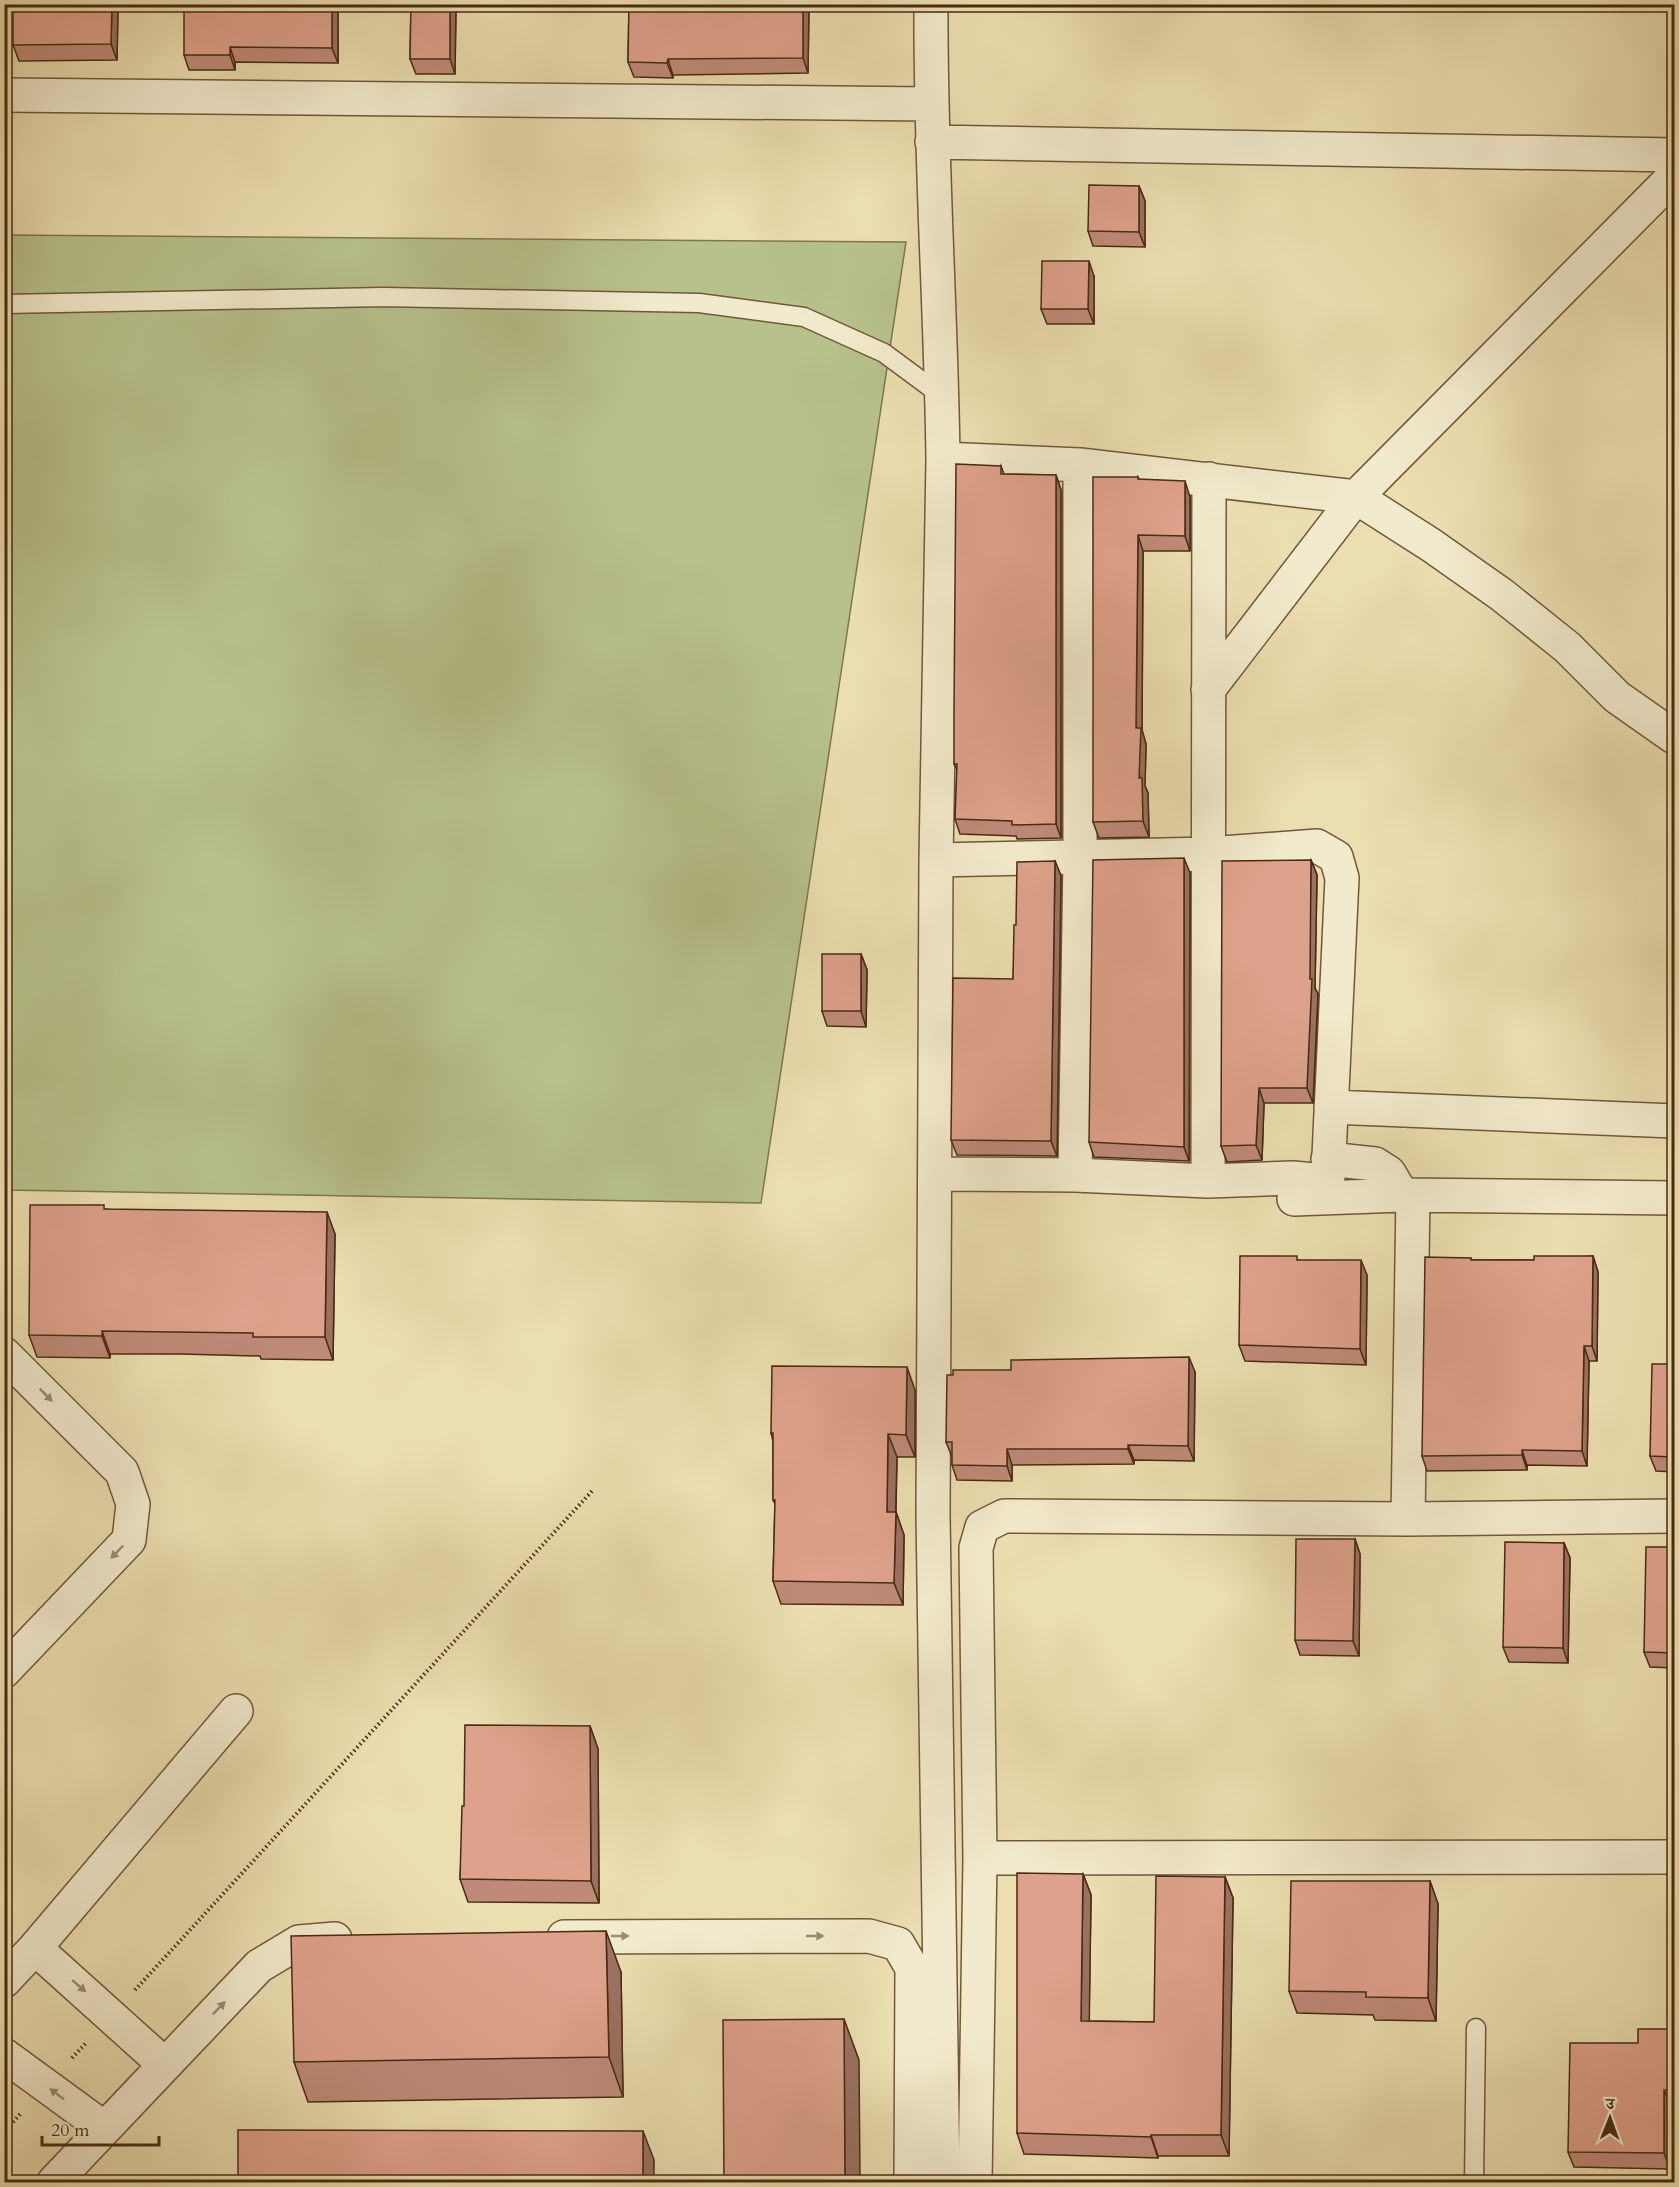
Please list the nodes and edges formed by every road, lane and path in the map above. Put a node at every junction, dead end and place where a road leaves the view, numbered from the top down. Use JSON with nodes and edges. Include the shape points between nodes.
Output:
{"nodes":[{"id":1,"x":931,"y":4,"type":"edge"},
{"id":2,"x":4,"y":95,"type":"edge"},
{"id":3,"x":930,"y":104,"type":"junction"},
{"id":4,"x":932,"y":142,"type":"junction"},
{"id":5,"x":1674,"y":155,"type":"edge"},
{"id":6,"x":1674,"y":176,"type":"edge"},
{"id":7,"x":4,"y":304,"type":"edge"},
{"id":8,"x":942,"y":396,"type":"junction"},
{"id":9,"x":943,"y":459,"type":"junction"},
{"id":10,"x":1080,"y":465,"type":"junction"},
{"id":11,"x":1209,"y":479,"type":"junction"},
{"id":12,"x":1356,"y":497,"type":"junction"},
{"id":13,"x":1208,"y":690,"type":"junction"},
{"id":14,"x":1674,"y":737,"type":"edge"},
{"id":15,"x":1208,"y":854,"type":"junction"},
{"id":16,"x":1080,"y":858,"type":"junction"},
{"id":17,"x":936,"y":860,"type":"junction"},
{"id":18,"x":1331,"y":1107,"type":"junction"},
{"id":19,"x":1674,"y":1121,"type":"edge"},
{"id":20,"x":1328,"y":1159,"type":"junction"},
{"id":21,"x":935,"y":1174,"type":"junction"},
{"id":22,"x":1075,"y":1175,"type":"junction"},
{"id":23,"x":1208,"y":1181,"type":"junction"},
{"id":24,"x":1408,"y":1195,"type":"junction"},
{"id":25,"x":1674,"y":1198,"type":"edge"},
{"id":26,"x":1265,"y":1199,"type":"dead end"},
{"id":27,"x":4,"y":1354,"type":"edge"},
{"id":28,"x":593,"y":1490,"type":"dead end"},
{"id":29,"x":1674,"y":1516,"type":"edge"},
{"id":30,"x":1408,"y":1519,"type":"junction"},
{"id":31,"x":4,"y":1671,"type":"edge"},
{"id":32,"x":236,"y":1711,"type":"dead end"},
{"id":33,"x":1674,"y":1857,"type":"edge"},
{"id":34,"x":981,"y":1858,"type":"junction"},
{"id":35,"x":364,"y":1937,"type":"edge"},
{"id":36,"x":540,"y":1937,"type":"edge"},
{"id":37,"x":35,"y":1948,"type":"junction"},
{"id":38,"x":4,"y":1981,"type":"edge"},
{"id":39,"x":112,"y":2015,"type":"junction"},
{"id":40,"x":1476,"y":2028,"type":"dead end"},
{"id":41,"x":4,"y":2055,"type":"edge"},
{"id":42,"x":165,"y":2065,"type":"junction"},
{"id":43,"x":47,"y":2086,"type":"junction"},
{"id":44,"x":104,"y":2128,"type":"junction"},
{"id":45,"x":4,"y":2132,"type":"edge"},
{"id":46,"x":54,"y":2182,"type":"edge"},
{"id":47,"x":911,"y":2182,"type":"edge"},
{"id":48,"x":943,"y":2182,"type":"edge"},
{"id":49,"x":975,"y":2182,"type":"edge"},
{"id":50,"x":1474,"y":2182,"type":"edge"}],
"edges":[{"from":1,"to":3,"type":"street"},
{"from":2,"to":3,"type":"street"},
{"from":3,"to":4,"type":"street"},
{"from":4,"to":5,"type":"street"},
{"from":4,"to":8,"type":"street"},
{"from":6,"to":12,"type":"street"},
{"from":7,"to":8,"type":"lane","via":[[384,297],[699,303],[804,317],[884,353]]},
{"from":8,"to":9,"type":"street"},
{"from":9,"to":10,"type":"street"},
{"from":9,"to":17,"type":"street"},
{"from":10,"to":11,"type":"street"},
{"from":10,"to":16,"type":"street"},
{"from":11,"to":12,"type":"street"},
{"from":11,"to":13,"type":"street"},
{"from":12,"to":13,"type":"street"},
{"from":12,"to":14,"type":"street","via":[[1502,595],[1567,647],[1617,697]]},
{"from":13,"to":15,"type":"street"},
{"from":15,"to":16,"type":"street"},
{"from":15,"to":18,"type":"street","via":[[1317,846],[1336,857],[1342,878]]},
{"from":15,"to":23,"type":"street"},
{"from":16,"to":17,"type":"street"},
{"from":16,"to":22,"type":"street"},
{"from":17,"to":21,"type":"street"},
{"from":18,"to":19,"type":"street"},
{"from":18,"to":20,"type":"street"},
{"from":20,"to":23,"type":"street","via":[[1328,1177],[1314,1180]]},
{"from":20,"to":24,"type":"street","via":[[1375,1164],[1389,1173]]},
{"from":21,"to":22,"type":"street"},
{"from":21,"to":48,"type":"street","via":[[933,1514]]},
{"from":22,"to":23,"type":"street"},
{"from":24,"to":25,"type":"street"},
{"from":24,"to":26,"type":"street"},
{"from":24,"to":30,"type":"street"},
{"from":27,"to":31,"type":"street","one_way":true,"via":[[122,1472],[134,1504],[129,1540]]},
{"from":28,"to":39,"type":"path"},
{"from":29,"to":30,"type":"street"},
{"from":30,"to":34,"type":"street","via":[[1004,1516],[982,1527],[976,1548]]},
{"from":32,"to":37,"type":"street"},
{"from":33,"to":34,"type":"street"},
{"from":34,"to":49,"type":"street"},
{"from":42,"to":35,"type":"street","one_way":true,"via":[[259,1966],[299,1942]]},
{"from":36,"to":47,"type":"street","one_way":true,"via":[[869,1936],[898,1944],[912,1968]]},
{"from":37,"to":38,"type":"street"},
{"from":37,"to":39,"type":"street","one_way":true},
{"from":39,"to":42,"type":"street"},
{"from":39,"to":43,"type":"path"},
{"from":40,"to":50,"type":"lane"},
{"from":41,"to":43,"type":"street"},
{"from":42,"to":44,"type":"street"},
{"from":44,"to":43,"type":"street","one_way":true},
{"from":43,"to":45,"type":"path"},
{"from":44,"to":46,"type":"street"}]}
